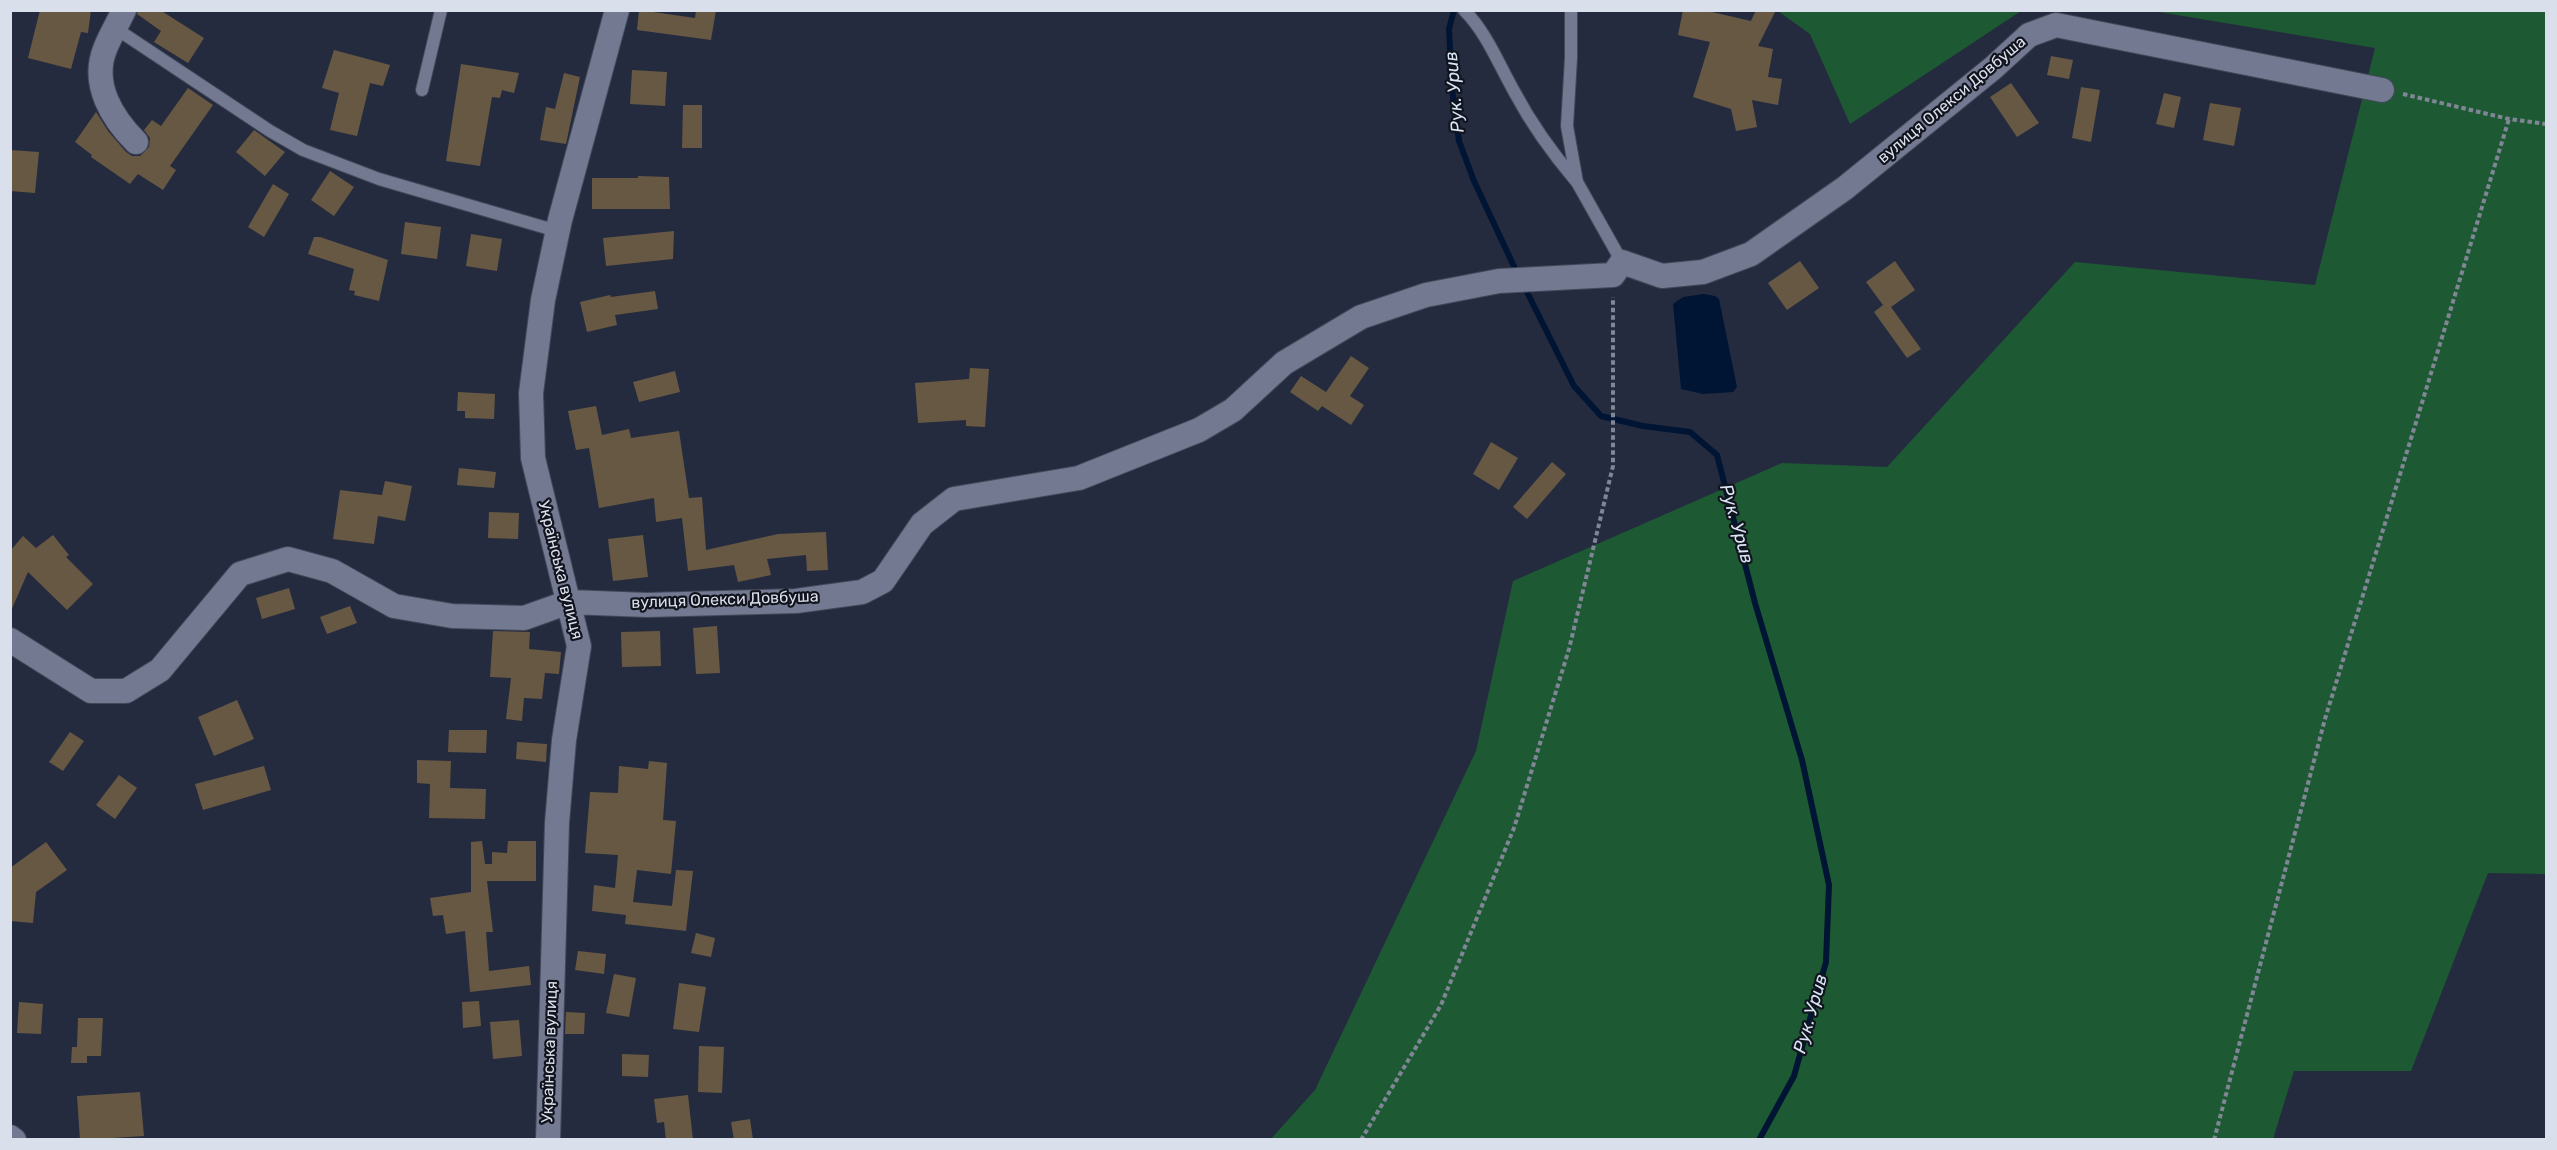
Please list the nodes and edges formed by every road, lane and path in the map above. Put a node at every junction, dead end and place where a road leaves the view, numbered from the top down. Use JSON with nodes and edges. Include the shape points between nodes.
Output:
{"nodes":[{"id":1,"x":441,"y":10,"type":"edge"},
{"id":2,"x":617,"y":10,"type":"edge"},
{"id":3,"x":1571,"y":10,"type":"edge"},
{"id":4,"x":1465,"y":12,"type":"edge"},
{"id":5,"x":120,"y":20,"type":"edge"},
{"id":6,"x":422,"y":90,"type":"dead end"},
{"id":7,"x":2382,"y":90,"type":"joint"},
{"id":8,"x":2509,"y":119,"type":"junction"},
{"id":9,"x":2547,"y":124,"type":"edge"},
{"id":10,"x":136,"y":142,"type":"dead end"},
{"id":11,"x":1577,"y":182,"type":"junction"},
{"id":12,"x":557,"y":231,"type":"junction"},
{"id":13,"x":1618,"y":268,"type":"junction"},
{"id":14,"x":569,"y":602,"type":"junction"},
{"id":15,"x":10,"y":640,"type":"edge"},
{"id":16,"x":548,"y":1140,"type":"edge"},
{"id":17,"x":1361,"y":1140,"type":"edge"},
{"id":18,"x":2214,"y":1140,"type":"edge"}],
"edges":[{"from":1,"to":6,"type":"lane"},
{"from":2,"to":12,"type":"street","name":"Українська вулиця"},
{"from":3,"to":11,"type":"lane","via":[[1567,126]]},
{"from":4,"to":11,"type":"lane","via":[[1483,34],[1552,153]]},
{"from":5,"to":10,"type":"street","via":[[104,50],[100,73],[105,101],[121,128]]},
{"from":5,"to":12,"type":"lane","via":[[260,125],[303,150],[379,179]]},
{"from":7,"to":8,"type":"path"},
{"from":7,"to":13,"type":"street","name":"вулиця Олекси Довбуша","via":[[2056,25],[2029,35],[1845,188],[1750,254],[1703,272],[1662,276]]},
{"from":8,"to":9,"type":"path"},
{"from":8,"to":18,"type":"path","via":[[2325,719]]},
{"from":11,"to":13,"type":"lane"},
{"from":12,"to":14,"type":"street","name":"Українська вулиця","via":[[543,300],[531,404],[533,459]]},
{"from":13,"to":14,"type":"street","name":"вулиця Олекси Довбуша","via":[[1499,281],[1426,295],[1361,317],[1284,363],[1233,410],[1199,430],[1079,478],[954,499],[922,524],[883,581],[862,592],[796,601]]},
{"from":13,"to":17,"type":"path","via":[[1613,466],[1569,649],[1514,828],[1441,1005]]},
{"from":14,"to":15,"type":"street","name":"вулиця Олекси Довбуша","via":[[524,618],[452,616],[394,606],[332,571],[288,559],[240,574],[160,670],[126,691],[91,691]]},
{"from":14,"to":16,"type":"street","name":"Українська вулиця","via":[[579,646],[564,740],[557,823]]}]}
